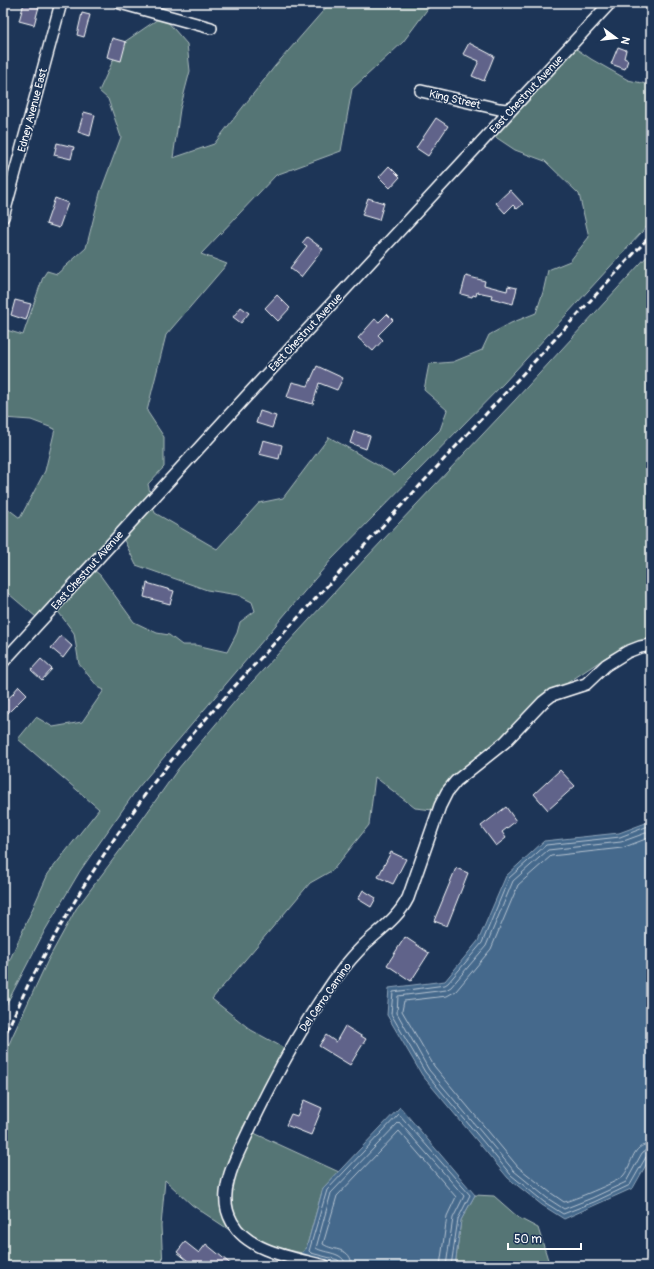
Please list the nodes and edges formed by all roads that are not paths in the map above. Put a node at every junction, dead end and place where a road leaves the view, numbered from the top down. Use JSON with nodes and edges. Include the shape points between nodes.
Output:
{"nodes":[{"id":1,"x":61,"y":3,"type":"edge"},
{"id":2,"x":120,"y":3,"type":"edge"},
{"id":3,"x":610,"y":3,"type":"edge"},
{"id":4,"x":211,"y":28,"type":"dead end"},
{"id":5,"x":421,"y":91,"type":"dead end"},
{"id":6,"x":512,"y":108,"type":"junction"},
{"id":7,"x":3,"y":217,"type":"edge"},
{"id":8,"x":651,"y":645,"type":"edge"},
{"id":9,"x":3,"y":662,"type":"edge"},
{"id":10,"x":325,"y":1266,"type":"edge"}],
"edges":[{"from":1,"to":7,"type":"street","name":"Edney Avenue East"},
{"from":2,"to":4,"type":"street"},
{"from":3,"to":6,"type":"street","name":"East Chestnut Avenue"},
{"from":5,"to":6,"type":"street","name":"King Street","via":[[499,109]]},
{"from":6,"to":9,"type":"street","name":"East Chestnut Avenue"},
{"from":8,"to":10,"type":"street","name":"Del Cerro Camino","via":[[640,647],[614,659],[586,684],[542,702],[505,742],[456,780],[440,806],[404,908],[364,945],[339,974],[293,1043],[268,1090],[231,1172],[226,1192],[227,1212],[242,1235],[260,1247]]}]}
